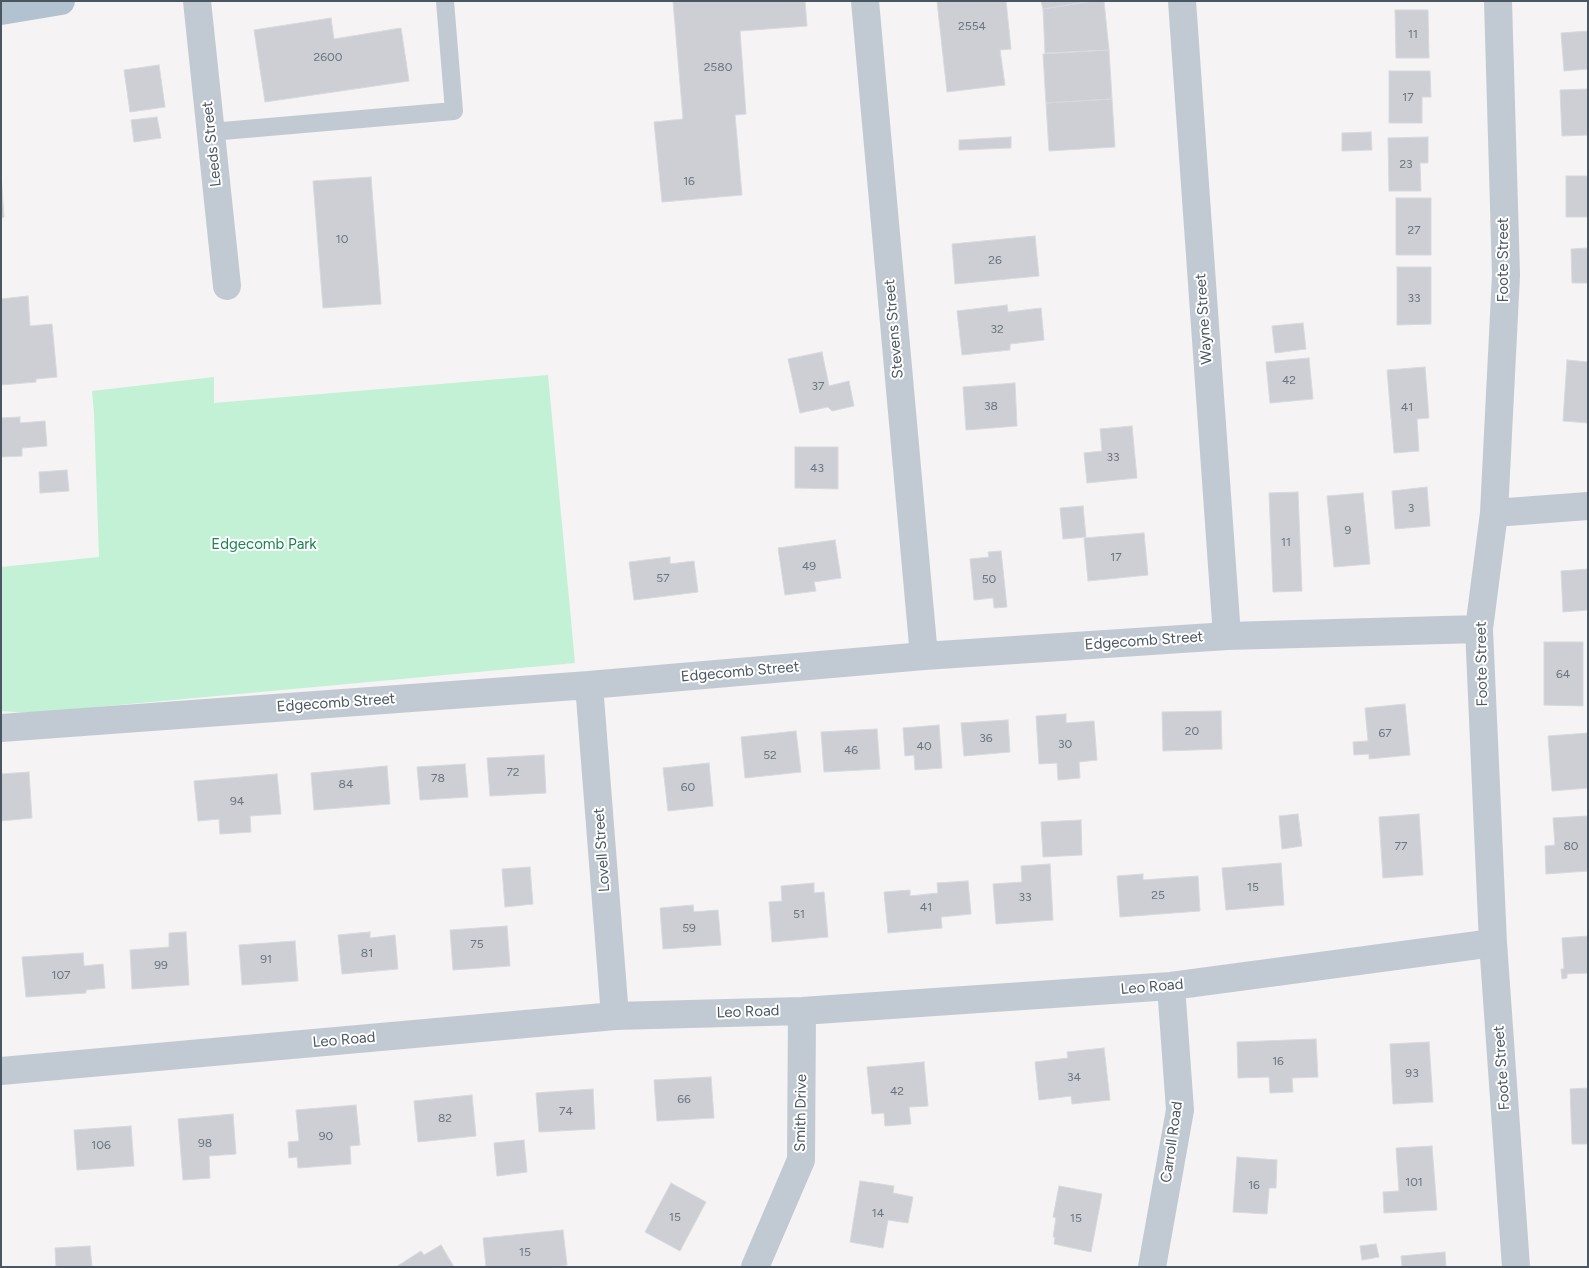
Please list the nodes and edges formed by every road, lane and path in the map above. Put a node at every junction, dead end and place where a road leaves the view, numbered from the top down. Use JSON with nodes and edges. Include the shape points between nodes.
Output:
{"nodes":[{"id":1,"x":61,"y":1,"type":"edge"},
{"id":2,"x":197,"y":1,"type":"edge"},
{"id":3,"x":445,"y":1,"type":"edge"},
{"id":4,"x":865,"y":1,"type":"edge"},
{"id":5,"x":1182,"y":1,"type":"edge"},
{"id":6,"x":1498,"y":1,"type":"edge"},
{"id":7,"x":1,"y":10,"type":"edge"},
{"id":8,"x":211,"y":132,"type":"junction"},
{"id":9,"x":227,"y":286,"type":"dead end"},
{"id":10,"x":1588,"y":506,"type":"edge"},
{"id":11,"x":1494,"y":513,"type":"junction"},
{"id":12,"x":1479,"y":629,"type":"junction"},
{"id":13,"x":1227,"y":636,"type":"junction"},
{"id":14,"x":924,"y":656,"type":"junction"},
{"id":15,"x":590,"y":685,"type":"junction"},
{"id":16,"x":1,"y":728,"type":"edge"},
{"id":17,"x":1493,"y":943,"type":"junction"},
{"id":18,"x":1171,"y":986,"type":"junction"},
{"id":19,"x":802,"y":1011,"type":"junction"},
{"id":20,"x":615,"y":1016,"type":"junction"},
{"id":21,"x":1,"y":1071,"type":"edge"},
{"id":22,"x":755,"y":1267,"type":"edge"},
{"id":23,"x":1152,"y":1267,"type":"edge"},
{"id":24,"x":1516,"y":1267,"type":"edge"}],
"edges":[{"from":1,"to":7,"type":"main road"},
{"from":2,"to":8,"type":"street","name":"Leeds Street"},
{"from":3,"to":8,"type":"lane","via":[[454,111]]},
{"from":4,"to":14,"type":"street","name":"Stevens Street"},
{"from":5,"to":13,"type":"street","name":"Wayne Street"},
{"from":6,"to":11,"type":"street","name":"Foote Street","via":[[1506,275]]},
{"from":8,"to":9,"type":"street","name":"Leeds Street"},
{"from":10,"to":11,"type":"street"},
{"from":11,"to":12,"type":"street","name":"Foote Street"},
{"from":12,"to":13,"type":"street","name":"Edgecomb Street"},
{"from":12,"to":17,"type":"street","name":"Foote Street"},
{"from":13,"to":14,"type":"street","name":"Edgecomb Street"},
{"from":14,"to":15,"type":"street","name":"Edgecomb Street"},
{"from":15,"to":16,"type":"street","name":"Edgecomb Street"},
{"from":15,"to":20,"type":"street","name":"Lovell Street"},
{"from":17,"to":18,"type":"street","name":"Leo Road"},
{"from":17,"to":24,"type":"street","name":"Foote Street"},
{"from":18,"to":19,"type":"street","name":"Leo Road"},
{"from":18,"to":23,"type":"street","name":"Carroll Road","via":[[1180,1110]]},
{"from":19,"to":20,"type":"street","name":"Leo Road"},
{"from":19,"to":22,"type":"street","name":"Smith Drive","via":[[801,1160]]},
{"from":20,"to":21,"type":"street","name":"Leo Road"}]}
